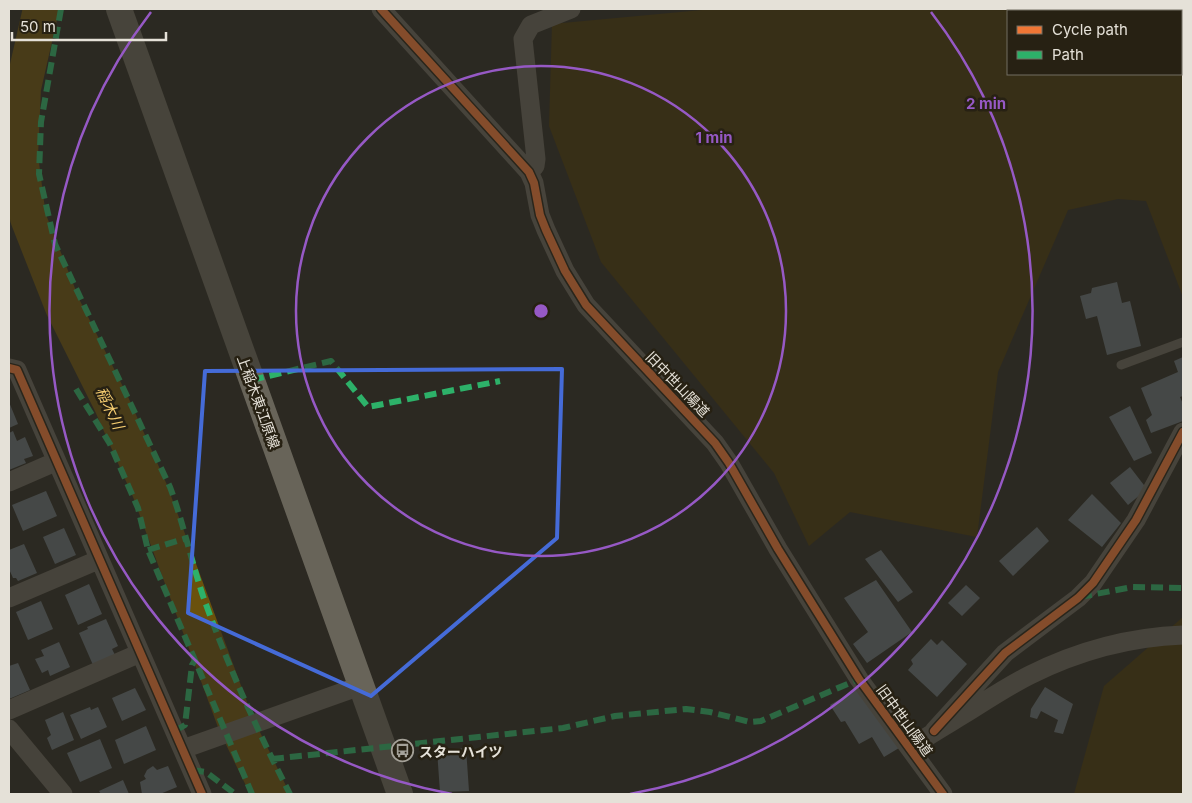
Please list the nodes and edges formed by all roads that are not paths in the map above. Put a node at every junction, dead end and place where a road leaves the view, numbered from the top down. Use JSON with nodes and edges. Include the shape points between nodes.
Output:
{"nodes":[{"id":1,"x":120,"y":9,"type":"edge"},
{"id":2,"x":381,"y":9,"type":"edge"},
{"id":3,"x":571,"y":9,"type":"edge"},
{"id":4,"x":529,"y":172,"type":"junction"},
{"id":5,"x":1183,"y":342,"type":"edge"},
{"id":6,"x":1121,"y":366,"type":"dead end"},
{"id":7,"x":9,"y":368,"type":"edge"},
{"id":8,"x":1183,"y":432,"type":"edge"},
{"id":9,"x":56,"y":462,"type":"junction"},
{"id":10,"x":9,"y":482,"type":"edge"},
{"id":11,"x":98,"y":560,"type":"junction"},
{"id":12,"x":9,"y":598,"type":"edge"},
{"id":13,"x":1183,"y":635,"type":"edge"},
{"id":14,"x":140,"y":653,"type":"junction"},
{"id":15,"x":360,"y":686,"type":"junction"},
{"id":16,"x":9,"y":710,"type":"edge"},
{"id":17,"x":9,"y":729,"type":"edge"},
{"id":18,"x":934,"y":731,"type":"junction"},
{"id":19,"x":910,"y":748,"type":"junction"},
{"id":20,"x":183,"y":749,"type":"junction"},
{"id":21,"x":63,"y":794,"type":"edge"},
{"id":22,"x":202,"y":794,"type":"edge"},
{"id":23,"x":400,"y":794,"type":"edge"},
{"id":24,"x":942,"y":794,"type":"edge"}],
"edges":[{"from":1,"to":15,"type":"main road","name":"上稲木東江原線"},
{"from":2,"to":4,"type":"street","name":"旧中世山陽道"},
{"from":3,"to":4,"type":"street","via":[[531,25],[523,38],[536,159]]},
{"from":4,"to":19,"type":"street","name":"旧中世山陽道","via":[[546,230],[586,305],[715,443],[858,679]]},
{"from":5,"to":6,"type":"lane"},
{"from":7,"to":9,"type":"street","via":[[17,370]]},
{"from":8,"to":18,"type":"street","via":[[1145,504],[1093,583],[1005,653]]},
{"from":9,"to":10,"type":"street"},
{"from":9,"to":11,"type":"street"},
{"from":11,"to":12,"type":"street"},
{"from":11,"to":14,"type":"street"},
{"from":13,"to":18,"type":"street","via":[[1119,642],[1073,656],[1029,675]]},
{"from":14,"to":16,"type":"street"},
{"from":14,"to":20,"type":"street"},
{"from":15,"to":20,"type":"street"},
{"from":15,"to":23,"type":"main road","name":"上稲木東江原線"},
{"from":17,"to":21,"type":"street"},
{"from":18,"to":19,"type":"street"},
{"from":19,"to":24,"type":"street","name":"旧中世山陽道"},
{"from":20,"to":22,"type":"street"}]}
